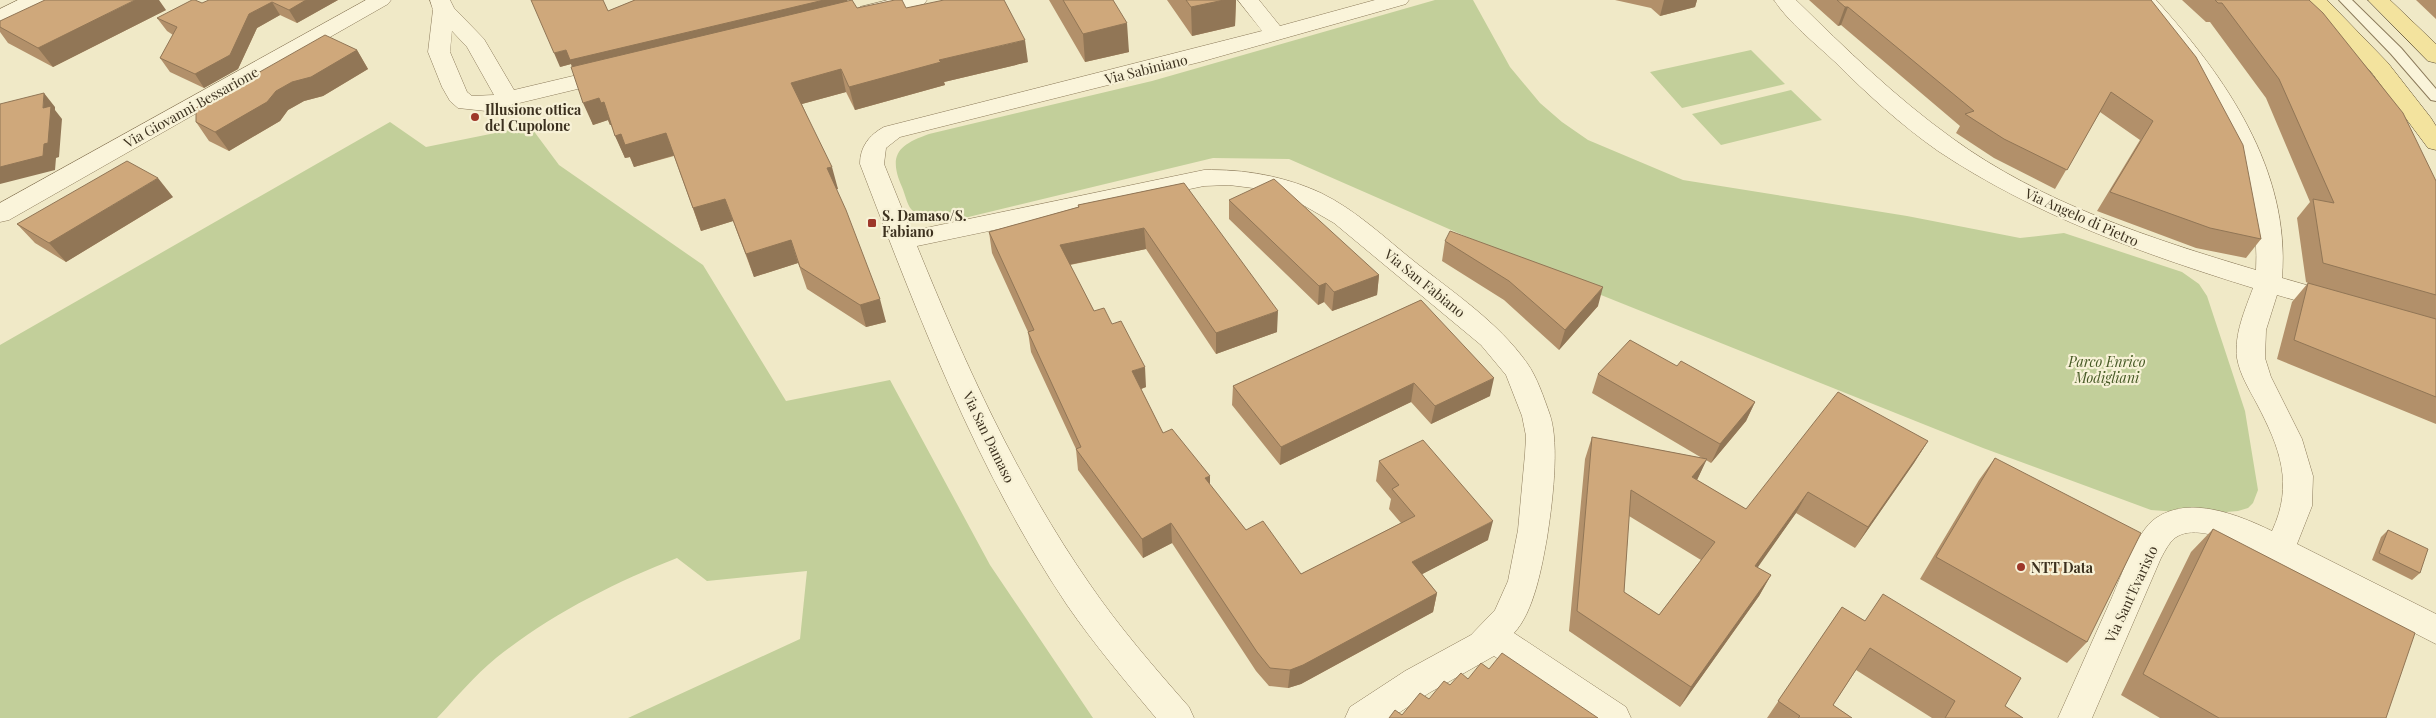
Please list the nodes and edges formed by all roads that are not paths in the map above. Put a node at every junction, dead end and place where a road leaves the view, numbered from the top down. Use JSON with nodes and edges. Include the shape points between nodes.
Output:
{"nodes":[{"id":1,"x":35,"y":0,"type":"edge"},
{"id":2,"x":381,"y":0,"type":"edge"},
{"id":3,"x":917,"y":0,"type":"edge"},
{"id":4,"x":1248,"y":0,"type":"edge"},
{"id":5,"x":1399,"y":0,"type":"edge"},
{"id":6,"x":1784,"y":0,"type":"edge"},
{"id":7,"x":2145,"y":0,"type":"edge"},
{"id":8,"x":2315,"y":0,"type":"edge"},
{"id":9,"x":2345,"y":0,"type":"edge"},
{"id":10,"x":2378,"y":0,"type":"edge"},
{"id":11,"x":442,"y":5,"type":"edge"},
{"id":12,"x":851,"y":15,"type":"edge"},
{"id":13,"x":0,"y":17,"type":"edge"},
{"id":14,"x":1276,"y":35,"type":"junction"},
{"id":15,"x":2436,"y":56,"type":"edge"},
{"id":16,"x":632,"y":69,"type":"edge"},
{"id":17,"x":2436,"y":97,"type":"edge"},
{"id":18,"x":508,"y":99,"type":"junction"},
{"id":19,"x":892,"y":132,"type":"joint"},
{"id":20,"x":2436,"y":143,"type":"edge"},
{"id":21,"x":0,"y":214,"type":"edge"},
{"id":22,"x":902,"y":241,"type":"junction"},
{"id":23,"x":2268,"y":283,"type":"junction"},
{"id":24,"x":2361,"y":311,"type":"edge"},
{"id":25,"x":2279,"y":549,"type":"junction"},
{"id":26,"x":2436,"y":630,"type":"edge"},
{"id":27,"x":1493,"y":637,"type":"junction"},
{"id":28,"x":1178,"y":718,"type":"edge"},
{"id":29,"x":1362,"y":718,"type":"edge"},
{"id":30,"x":1614,"y":718,"type":"edge"},
{"id":31,"x":2075,"y":718,"type":"edge"}],
"edges":[{"from":1,"to":13,"type":"street"},
{"from":2,"to":21,"type":"street","name":"Via Giovanni Bessarione"},
{"from":3,"to":12,"type":"street"},
{"from":4,"to":14,"type":"street"},
{"from":5,"to":14,"type":"street","name":"Via Sabiniano"},
{"from":6,"to":23,"type":"street","name":"Via Angelo di Pietro","via":[[1897,108],[1992,174],[2046,204],[2098,227]]},
{"from":7,"to":23,"type":"street","via":[[2199,64],[2246,145],[2258,179],[2267,225]]},
{"from":8,"to":20,"type":"main road","via":[[2373,58]]},
{"from":9,"to":17,"type":"lane"},
{"from":10,"to":15,"type":"main road"},
{"from":11,"to":18,"type":"street","via":[[476,44]]},
{"from":11,"to":18,"type":"street","via":[[439,52],[458,96],[466,103],[476,105]]},
{"from":14,"to":19,"type":"street","name":"Via Sabiniano"},
{"from":16,"to":18,"type":"street"},
{"from":19,"to":22,"type":"street","name":"Via San Damaso","via":[[880,138],[871,155]]},
{"from":22,"to":27,"type":"street","name":"Via San Fabiano","via":[[1215,177],[1265,182],[1334,210],[1491,338],[1514,366],[1530,399],[1540,436],[1540,454],[1528,565],[1518,598]]},
{"from":22,"to":28,"type":"street","name":"Via San Damaso","via":[[996,455],[1032,520],[1078,594]]},
{"from":23,"to":24,"type":"street","name":"Via Angelo di Pietro"},
{"from":23,"to":25,"type":"street","via":[[2255,318],[2250,344],[2251,360],[2284,430],[2299,483],[2298,500]]},
{"from":25,"to":26,"type":"street","name":"Via Sant'Evaristo"},
{"from":25,"to":31,"type":"street","name":"Via Sant'Evaristo","via":[[2247,533],[2216,523],[2190,520],[2168,526],[2148,552]]},
{"from":27,"to":29,"type":"street","name":"Via San Fabiano"},
{"from":27,"to":30,"type":"street"}]}
